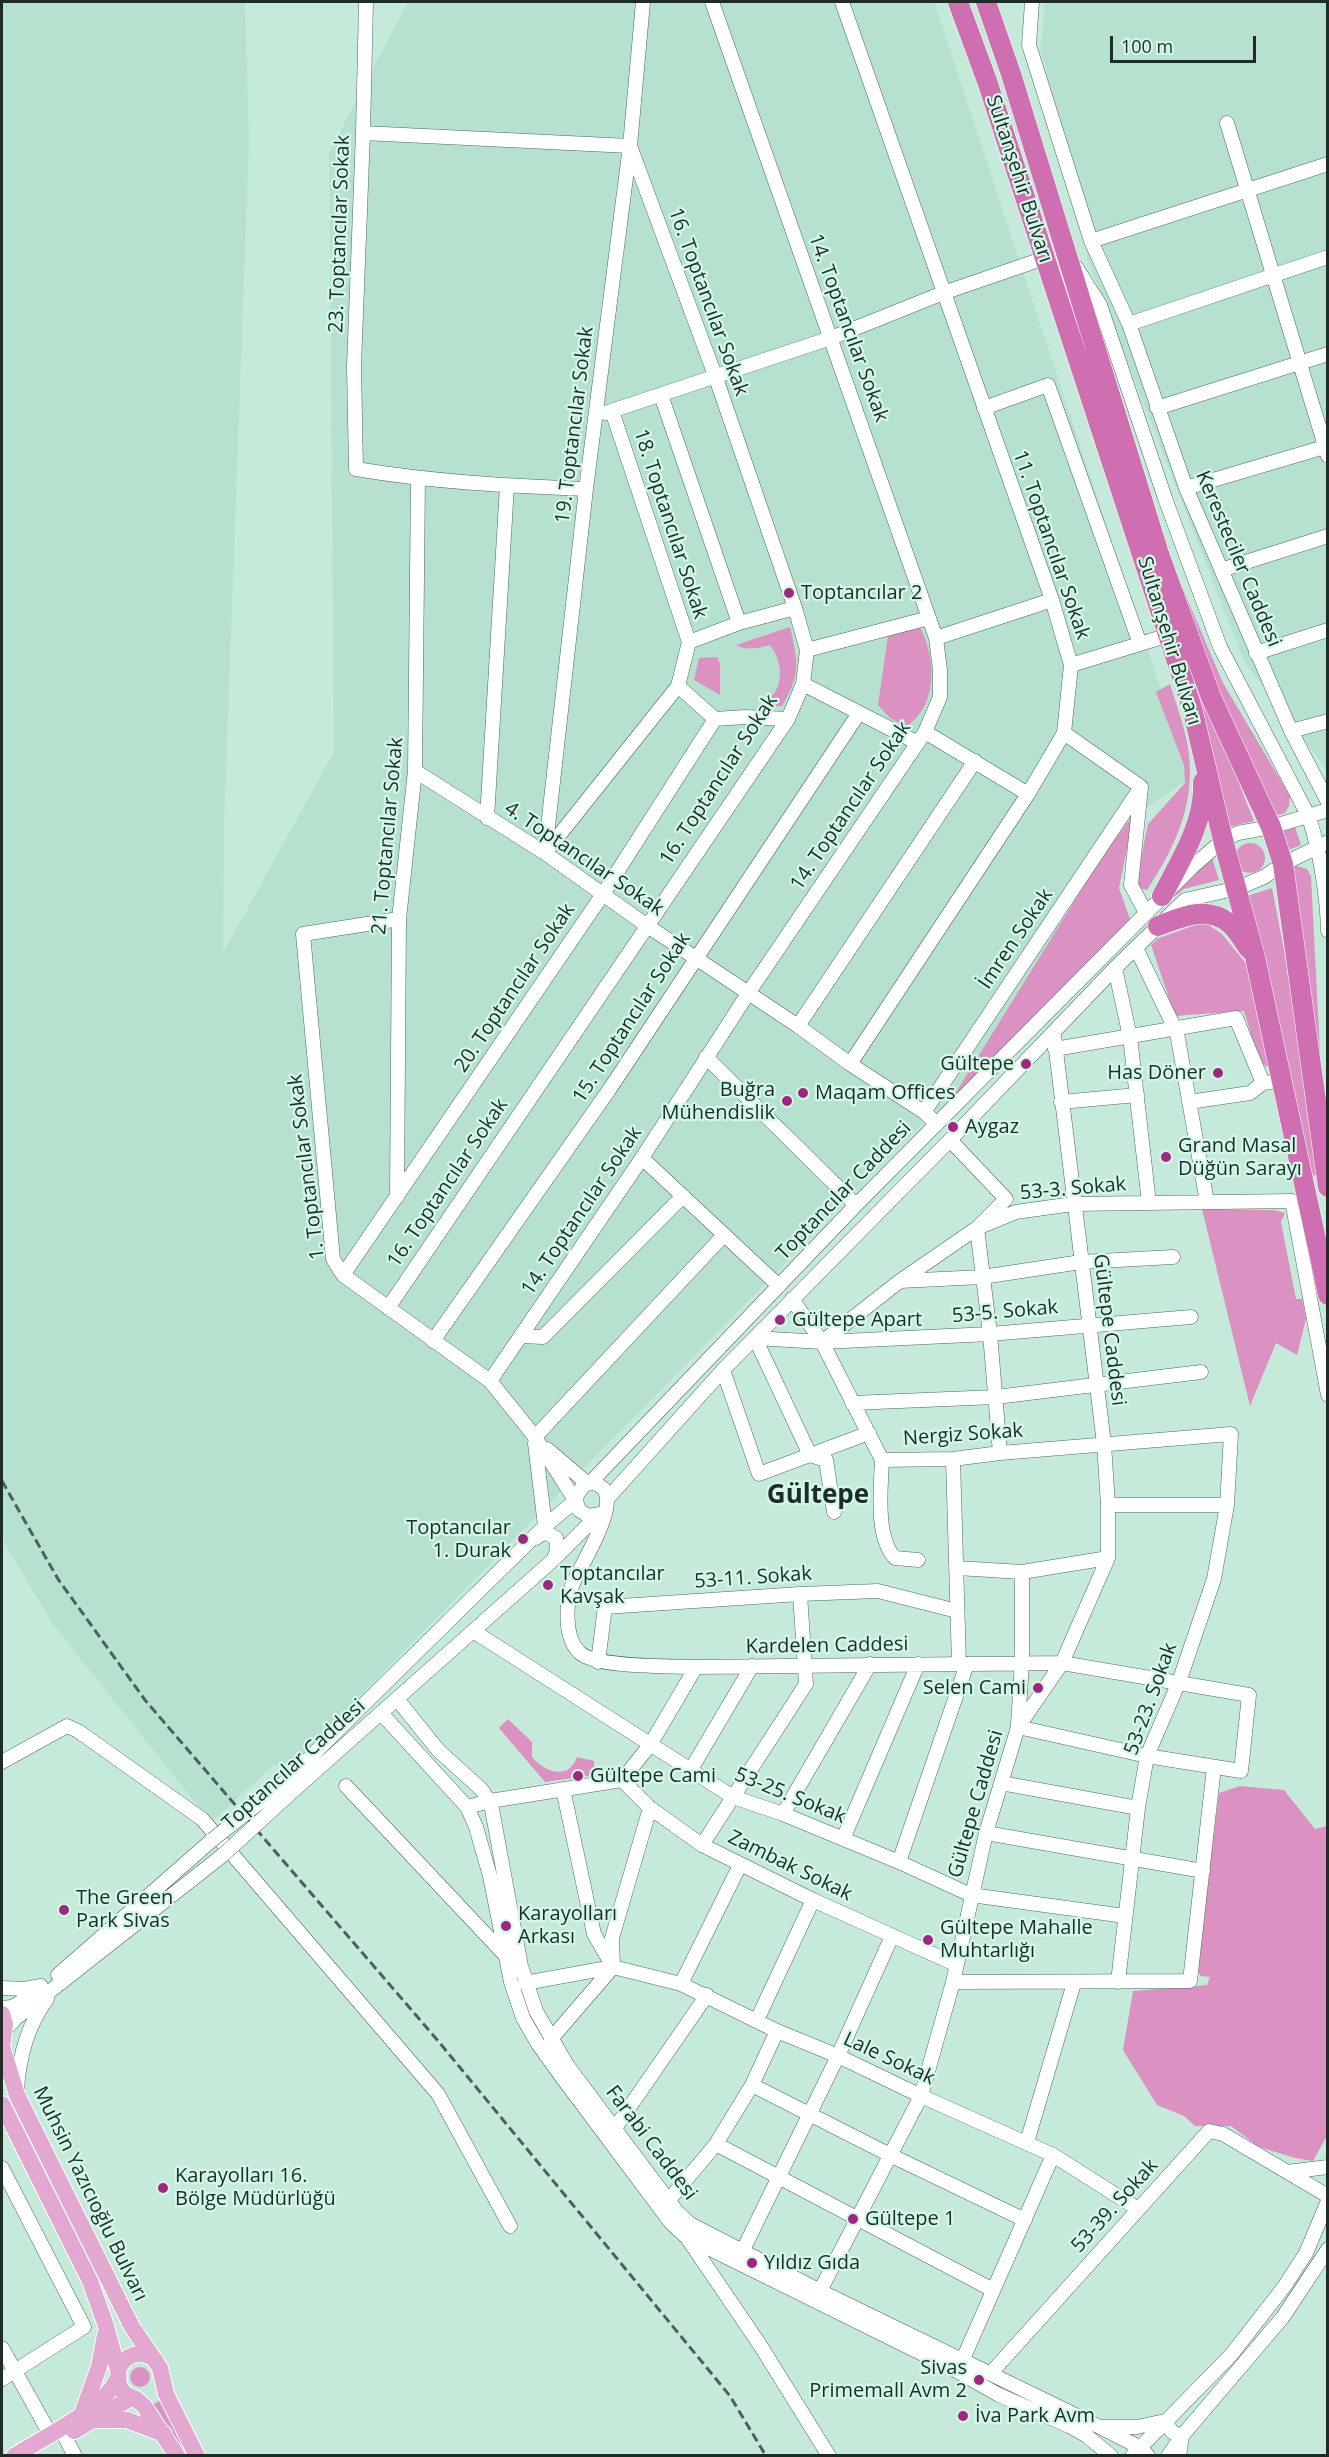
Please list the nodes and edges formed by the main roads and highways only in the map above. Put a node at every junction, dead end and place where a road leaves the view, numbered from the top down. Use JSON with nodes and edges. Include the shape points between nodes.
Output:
{"nodes":[{"id":1,"x":958,"y":2,"type":"edge"},
{"id":2,"x":986,"y":2,"type":"edge"},
{"id":3,"x":1202,"y":749,"type":"junction"},
{"id":4,"x":1162,"y":896,"type":"road end"},
{"id":5,"x":1152,"y":919,"type":"road end"},
{"id":6,"x":1255,"y":957,"type":"junction"},
{"id":7,"x":1328,"y":1187,"type":"edge"},
{"id":8,"x":1328,"y":1295,"type":"edge"},
{"id":9,"x":3,"y":2028,"type":"edge"},
{"id":10,"x":2,"y":2104,"type":"edge"},
{"id":11,"x":106,"y":2326,"type":"junction"},
{"id":12,"x":159,"y":2368,"type":"junction"},
{"id":13,"x":117,"y":2374,"type":"junction"},
{"id":14,"x":134,"y":2398,"type":"junction"},
{"id":15,"x":88,"y":2417,"type":"junction"},
{"id":16,"x":164,"y":2434,"type":"junction"},
{"id":17,"x":58,"y":2435,"type":"junction"},
{"id":18,"x":14,"y":2456,"type":"edge"},
{"id":19,"x":35,"y":2456,"type":"edge"},
{"id":20,"x":177,"y":2456,"type":"edge"},
{"id":21,"x":197,"y":2456,"type":"edge"}],
"edges":[{"from":1,"to":3,"type":"highway","name":"Sultanşehir Bulvarı","via":[[1169,635]]},
{"from":2,"to":7,"type":"highway","name":"Sultanşehir Bulvarı","via":[[1159,554],[1211,697],[1271,827],[1283,864]]},
{"from":3,"to":4,"type":"highway","via":[[1204,799],[1189,843]]},
{"from":3,"to":6,"type":"highway","name":"Sultanşehir Bulvarı"},
{"from":5,"to":6,"type":"highway","via":[[1210,914],[1230,923]]},
{"from":6,"to":8,"type":"highway","name":"Sultanşehir Bulvarı","via":[[1272,1082]]},
{"from":9,"to":12,"type":"main road","name":"Muhsin Yazıcıoğlu Bulvarı","via":[[4,2055],[17,2095],[132,2327]]},
{"from":10,"to":11,"type":"main road","name":"Muhsin Yazıcıoğlu Bulvarı","via":[[90,2281]]},
{"from":11,"to":13,"type":"main road","name":"Muhsin Yazıcıoğlu Bulvarı"},
{"from":11,"to":15,"type":"main road"},
{"from":12,"to":13,"type":"main road","via":[[144,2354],[134,2354],[123,2361]]},
{"from":12,"to":14,"type":"main road","via":[[161,2384],[155,2393],[147,2398]]},
{"from":12,"to":21,"type":"main road","name":"Muhsin Yazıcıoğlu Bulvarı","via":[[166,2394]]},
{"from":13,"to":14,"type":"main road","name":"Muhsin Yazıcıoğlu Bulvarı","via":[[121,2391]]},
{"from":13,"to":15,"type":"main road","via":[[112,2387]]},
{"from":14,"to":15,"type":"main road"},
{"from":14,"to":16,"type":"main road","name":"Muhsin Yazıcıoğlu Bulvarı"},
{"from":15,"to":16,"type":"main road","via":[[131,2421]]},
{"from":15,"to":17,"type":"main road"},
{"from":16,"to":20,"type":"main road","name":"Muhsin Yazıcıoğlu Bulvarı"},
{"from":17,"to":18,"type":"main road"},
{"from":17,"to":19,"type":"main road"}]}
